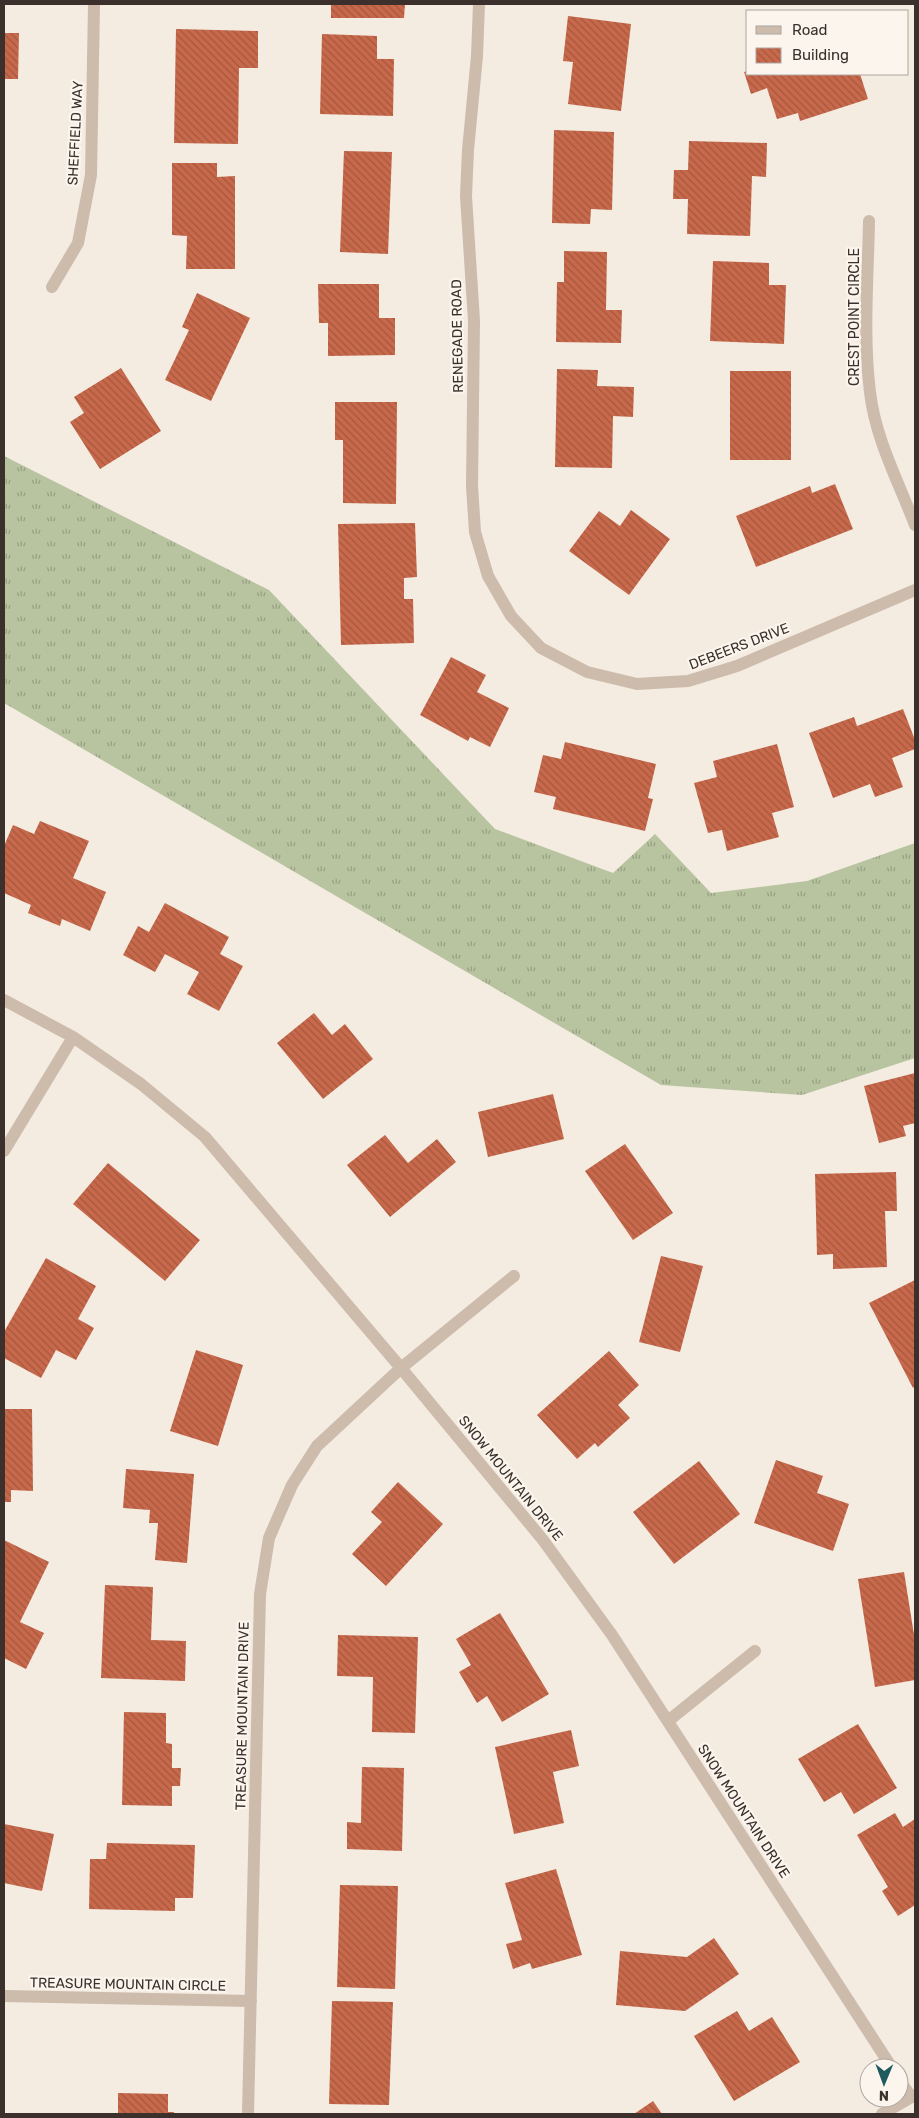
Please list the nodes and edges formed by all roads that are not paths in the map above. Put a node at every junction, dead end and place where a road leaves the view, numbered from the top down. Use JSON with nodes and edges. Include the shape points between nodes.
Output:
{"nodes":[{"id":1,"x":94,"y":4,"type":"edge"},
{"id":2,"x":479,"y":4,"type":"edge"},
{"id":3,"x":869,"y":221,"type":"dead end"},
{"id":4,"x":52,"y":287,"type":"dead end"},
{"id":5,"x":915,"y":525,"type":"edge"},
{"id":6,"x":915,"y":590,"type":"edge"},
{"id":7,"x":541,"y":648,"type":"joint"},
{"id":8,"x":4,"y":1000,"type":"edge"},
{"id":9,"x":73,"y":1036,"type":"junction"},
{"id":10,"x":4,"y":1151,"type":"edge"},
{"id":11,"x":514,"y":1276,"type":"dead end"},
{"id":12,"x":401,"y":1368,"type":"junction"},
{"id":13,"x":755,"y":1652,"type":"dead end"},
{"id":14,"x":668,"y":1721,"type":"junction"},
{"id":15,"x":4,"y":1996,"type":"edge"},
{"id":16,"x":251,"y":2001,"type":"junction"},
{"id":17,"x":886,"y":2058,"type":"edge"},
{"id":18,"x":913,"y":2096,"type":"edge"},
{"id":19,"x":248,"y":2114,"type":"edge"},
{"id":20,"x":882,"y":2114,"type":"edge"}],
"edges":[{"from":1,"to":4,"type":"street","name":"SHEFFIELD WAY","via":[[91,175],[78,243]]},
{"from":2,"to":7,"type":"street","name":"RENEGADE ROAD","via":[[466,196],[474,321],[472,486],[475,532],[488,576],[511,616]]},
{"from":3,"to":5,"type":"street","name":"CREST POINT CIRCLE","via":[[867,322],[870,393],[878,428]]},
{"from":6,"to":7,"type":"street","name":"DEBEERS DRIVE","via":[[737,666],[688,681],[637,684],[587,672]]},
{"from":8,"to":9,"type":"street","name":"SNOW MOUNTAIN DRIVE"},
{"from":9,"to":10,"type":"street"},
{"from":9,"to":12,"type":"street","name":"SNOW MOUNTAIN DRIVE","via":[[141,1084],[204,1137]]},
{"from":11,"to":12,"type":"street"},
{"from":12,"to":14,"type":"street","name":"SNOW MOUNTAIN DRIVE","via":[[543,1540],[612,1635]]},
{"from":12,"to":16,"type":"street","name":"TREASURE MOUNTAIN DRIVE","via":[[316,1446],[292,1485],[269,1538],[260,1594]]},
{"from":13,"to":14,"type":"street"},
{"from":14,"to":17,"type":"street","name":"SNOW MOUNTAIN DRIVE"},
{"from":15,"to":16,"type":"street","name":"TREASURE MOUNTAIN CIRCLE"},
{"from":16,"to":19,"type":"street","name":"TREASURE MOUNTAIN DRIVE"},
{"from":18,"to":20,"type":"street"}]}
